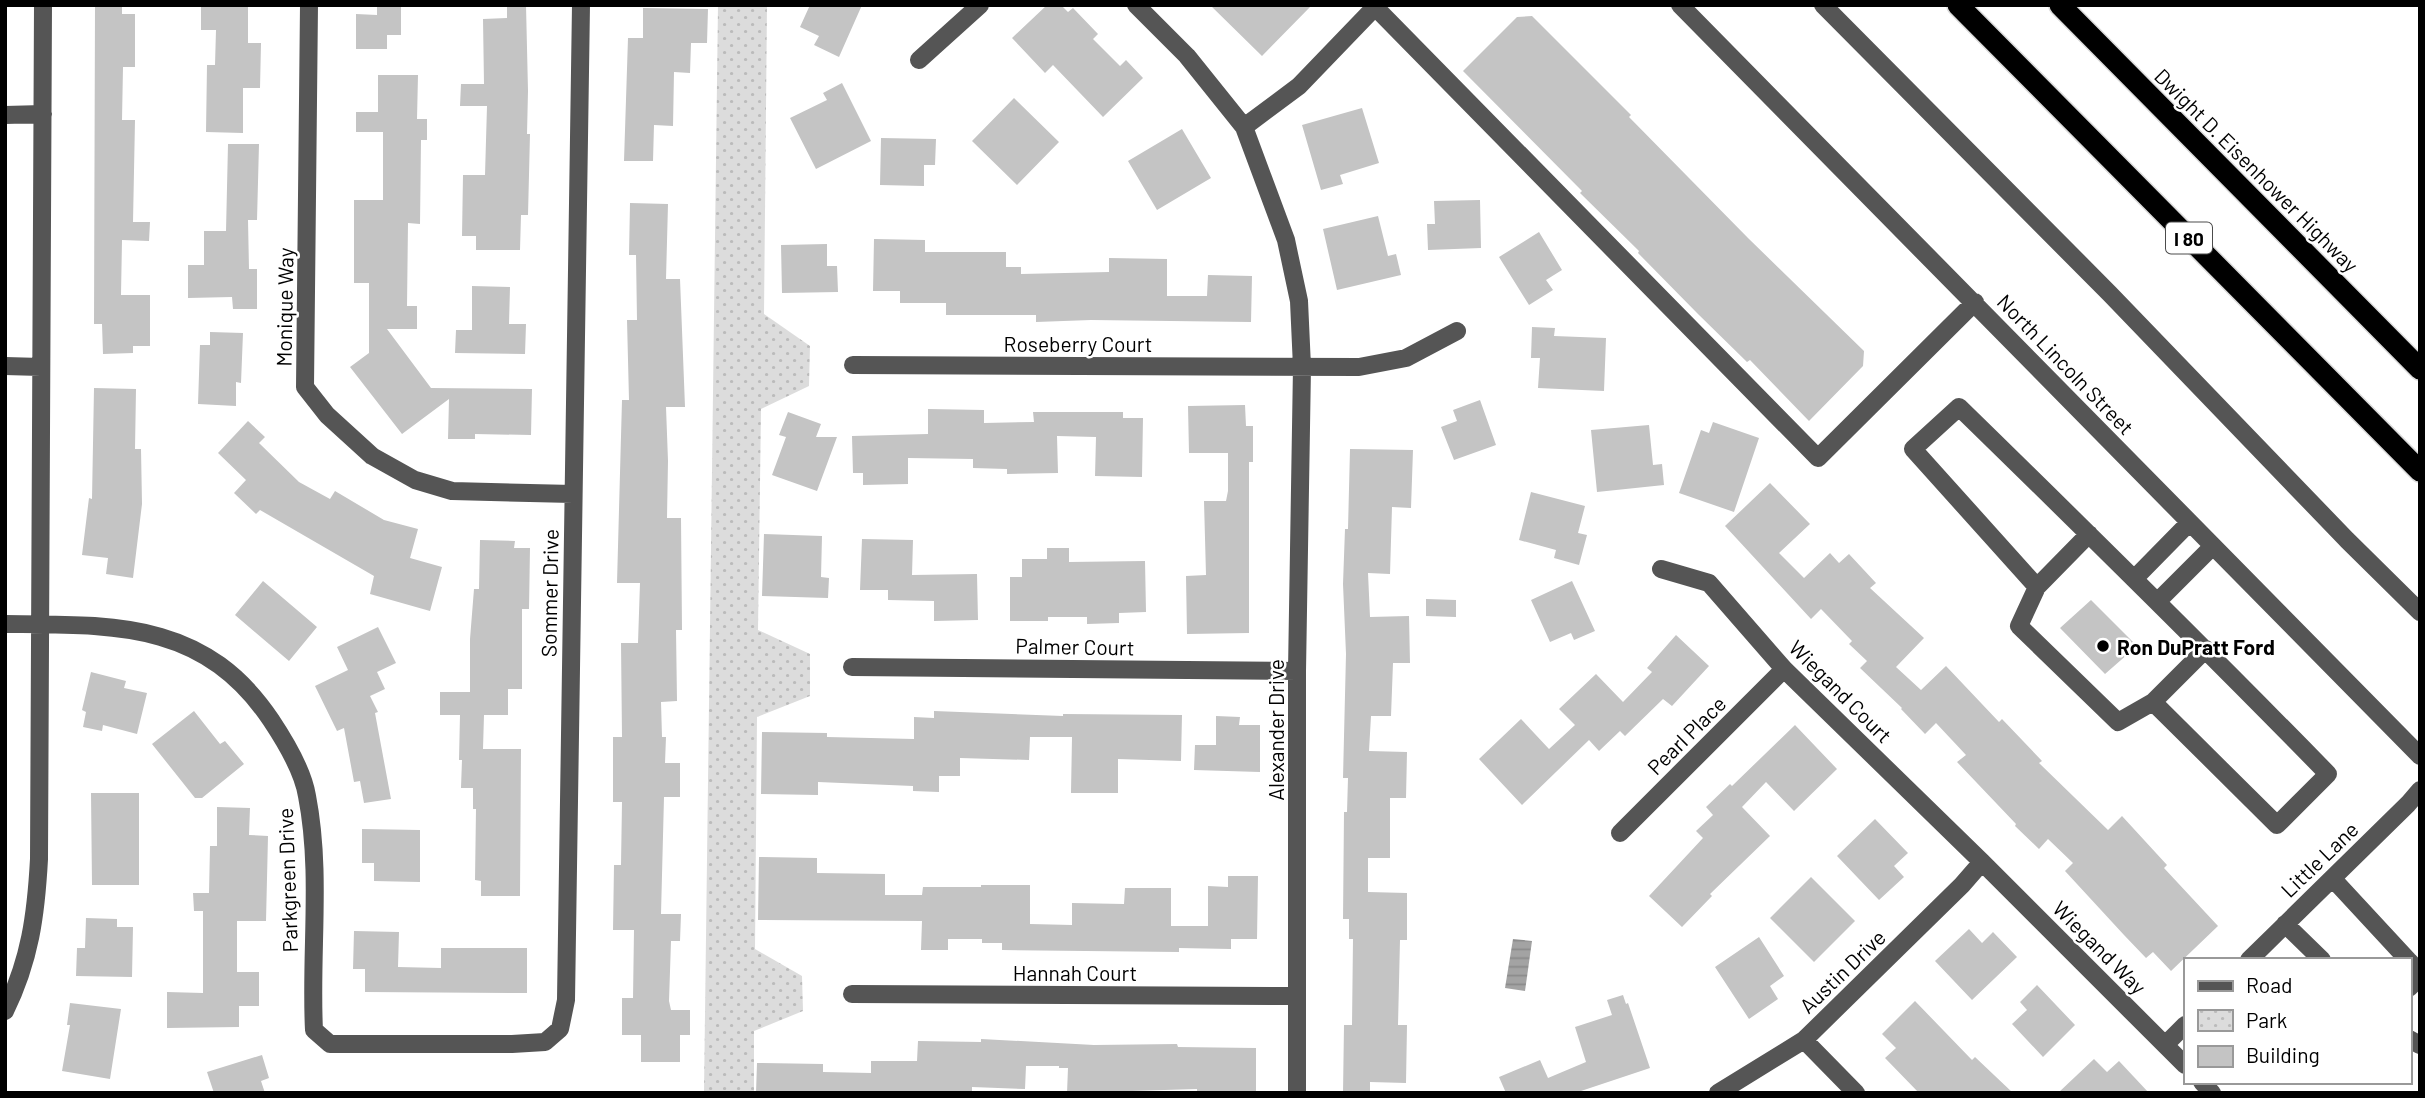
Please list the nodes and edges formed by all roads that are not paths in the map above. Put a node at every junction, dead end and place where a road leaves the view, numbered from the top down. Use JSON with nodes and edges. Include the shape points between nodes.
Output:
{"nodes":[{"id":1,"x":43,"y":5,"type":"edge"},
{"id":2,"x":309,"y":5,"type":"edge"},
{"id":3,"x":581,"y":5,"type":"edge"},
{"id":4,"x":980,"y":5,"type":"edge"},
{"id":5,"x":1136,"y":5,"type":"edge"},
{"id":6,"x":1679,"y":5,"type":"edge"},
{"id":7,"x":1823,"y":5,"type":"edge"},
{"id":8,"x":1958,"y":5,"type":"edge"},
{"id":9,"x":2060,"y":5,"type":"edge"},
{"id":10,"x":1376,"y":6,"type":"edge"},
{"id":11,"x":919,"y":60,"type":"dead end"},
{"id":12,"x":43,"y":114,"type":"junction"},
{"id":13,"x":5,"y":115,"type":"edge"},
{"id":14,"x":1244,"y":127,"type":"junction"},
{"id":15,"x":1975,"y":302,"type":"junction"},
{"id":16,"x":1457,"y":331,"type":"dead end"},
{"id":17,"x":853,"y":365,"type":"dead end"},
{"id":18,"x":5,"y":366,"type":"edge"},
{"id":19,"x":41,"y":367,"type":"junction"},
{"id":20,"x":1302,"y":367,"type":"junction"},
{"id":21,"x":2420,"y":369,"type":"edge"},
{"id":22,"x":2420,"y":471,"type":"edge"},
{"id":23,"x":573,"y":494,"type":"junction"},
{"id":24,"x":2189,"y":523,"type":"junction"},
{"id":25,"x":2089,"y":534,"type":"junction"},
{"id":26,"x":2212,"y":547,"type":"junction"},
{"id":27,"x":1661,"y":569,"type":"dead end"},
{"id":28,"x":2135,"y":578,"type":"junction"},
{"id":29,"x":2037,"y":587,"type":"junction"},
{"id":30,"x":2158,"y":601,"type":"junction"},
{"id":31,"x":2420,"y":612,"type":"edge"},
{"id":32,"x":5,"y":624,"type":"edge"},
{"id":33,"x":40,"y":624,"type":"junction"},
{"id":34,"x":2206,"y":649,"type":"junction"},
{"id":35,"x":852,"y":667,"type":"dead end"},
{"id":36,"x":1784,"y":669,"type":"junction"},
{"id":37,"x":1297,"y":671,"type":"junction"},
{"id":38,"x":2153,"y":702,"type":"junction"},
{"id":39,"x":2420,"y":756,"type":"edge"},
{"id":40,"x":2420,"y":790,"type":"edge"},
{"id":41,"x":1620,"y":833,"type":"dead end"},
{"id":42,"x":1982,"y":862,"type":"junction"},
{"id":43,"x":2333,"y":879,"type":"junction"},
{"id":44,"x":2285,"y":924,"type":"junction"},
{"id":45,"x":2251,"y":958,"type":"edge"},
{"id":46,"x":2320,"y":958,"type":"edge"},
{"id":47,"x":2407,"y":958,"type":"edge"},
{"id":48,"x":852,"y":994,"type":"dead end"},
{"id":49,"x":1297,"y":996,"type":"junction"},
{"id":50,"x":5,"y":1011,"type":"edge"},
{"id":51,"x":2184,"y":1026,"type":"edge"},
{"id":52,"x":1804,"y":1040,"type":"junction"},
{"id":53,"x":414,"y":1043,"type":"joint"},
{"id":54,"x":2165,"y":1045,"type":"junction"},
{"id":55,"x":2184,"y":1064,"type":"edge"},
{"id":56,"x":1297,"y":1093,"type":"edge"},
{"id":57,"x":1718,"y":1093,"type":"edge"},
{"id":58,"x":1856,"y":1093,"type":"edge"}],
"edges":[{"from":1,"to":12,"type":"street"},
{"from":2,"to":23,"type":"street","name":"Monique Way","via":[[305,387],[327,415],[372,456],[415,480],[452,491]]},
{"from":3,"to":23,"type":"street","name":"Sommer Drive"},
{"from":4,"to":11,"type":"street"},
{"from":5,"to":14,"type":"street","name":"Alexander Drive","via":[[1187,56]]},
{"from":6,"to":15,"type":"street","name":"North Lincoln Street"},
{"from":7,"to":31,"type":"street"},
{"from":8,"to":22,"type":"highway","number":"I 80"},
{"from":9,"to":21,"type":"highway","name":"Dwight D. Eisenhower Highway"},
{"from":10,"to":14,"type":"street","via":[[1299,86]]},
{"from":10,"to":15,"type":"street","via":[[1818,458]]},
{"from":12,"to":13,"type":"street"},
{"from":12,"to":19,"type":"street"},
{"from":14,"to":20,"type":"street","name":"Alexander Drive","via":[[1286,240],[1299,301]]},
{"from":15,"to":24,"type":"street","name":"North Lincoln Street"},
{"from":16,"to":20,"type":"street","name":"Roseberry Court","via":[[1406,358],[1359,367]]},
{"from":17,"to":20,"type":"street","name":"Roseberry Court"},
{"from":18,"to":19,"type":"street"},
{"from":19,"to":33,"type":"street"},
{"from":20,"to":37,"type":"street","name":"Alexander Drive"},
{"from":23,"to":53,"type":"street","name":"Sommer Drive","via":[[566,1000],[560,1029],[545,1042]]},
{"from":24,"to":26,"type":"street","name":"North Lincoln Street"},
{"from":24,"to":28,"type":"street"},
{"from":25,"to":28,"type":"street"},
{"from":25,"to":29,"type":"street"},
{"from":25,"to":29,"type":"street","via":[[1959,407],[1913,449]]},
{"from":26,"to":30,"type":"street"},
{"from":26,"to":39,"type":"street","name":"North Lincoln Street"},
{"from":27,"to":36,"type":"street","name":"Wiegand Court","via":[[1709,583]]},
{"from":28,"to":30,"type":"street"},
{"from":29,"to":38,"type":"street","via":[[2019,626],[2118,723]]},
{"from":30,"to":34,"type":"street"},
{"from":32,"to":33,"type":"street","name":"Parkgreen Drive"},
{"from":33,"to":50,"type":"street","via":[[36,917]]},
{"from":33,"to":53,"type":"street","name":"Parkgreen Drive","via":[[129,628],[178,642],[217,662],[254,696],[286,742],[307,794],[314,856],[314,1030],[330,1044]]},
{"from":34,"to":38,"type":"street"},
{"from":34,"to":38,"type":"street","via":[[2328,774],[2277,825]]},
{"from":35,"to":37,"type":"street","name":"Palmer Court"},
{"from":36,"to":41,"type":"street","name":"Pearl Place"},
{"from":36,"to":42,"type":"street","name":"Wiegand Court"},
{"from":37,"to":49,"type":"street","name":"Alexander Drive"},
{"from":40,"to":43,"type":"street","name":"Little Lane"},
{"from":42,"to":52,"type":"street","name":"Austin Drive"},
{"from":42,"to":54,"type":"street","name":"Wiegand Way"},
{"from":43,"to":44,"type":"street","name":"Little Lane"},
{"from":43,"to":47,"type":"street"},
{"from":44,"to":45,"type":"street","name":"Little Lane"},
{"from":44,"to":46,"type":"street"},
{"from":48,"to":49,"type":"street","name":"Hannah Court"},
{"from":49,"to":56,"type":"street","name":"Alexander Drive"},
{"from":51,"to":54,"type":"street"},
{"from":52,"to":57,"type":"street","name":"Austin Drive"},
{"from":52,"to":58,"type":"street"},
{"from":54,"to":55,"type":"street","name":"Wiegand Way"}]}
